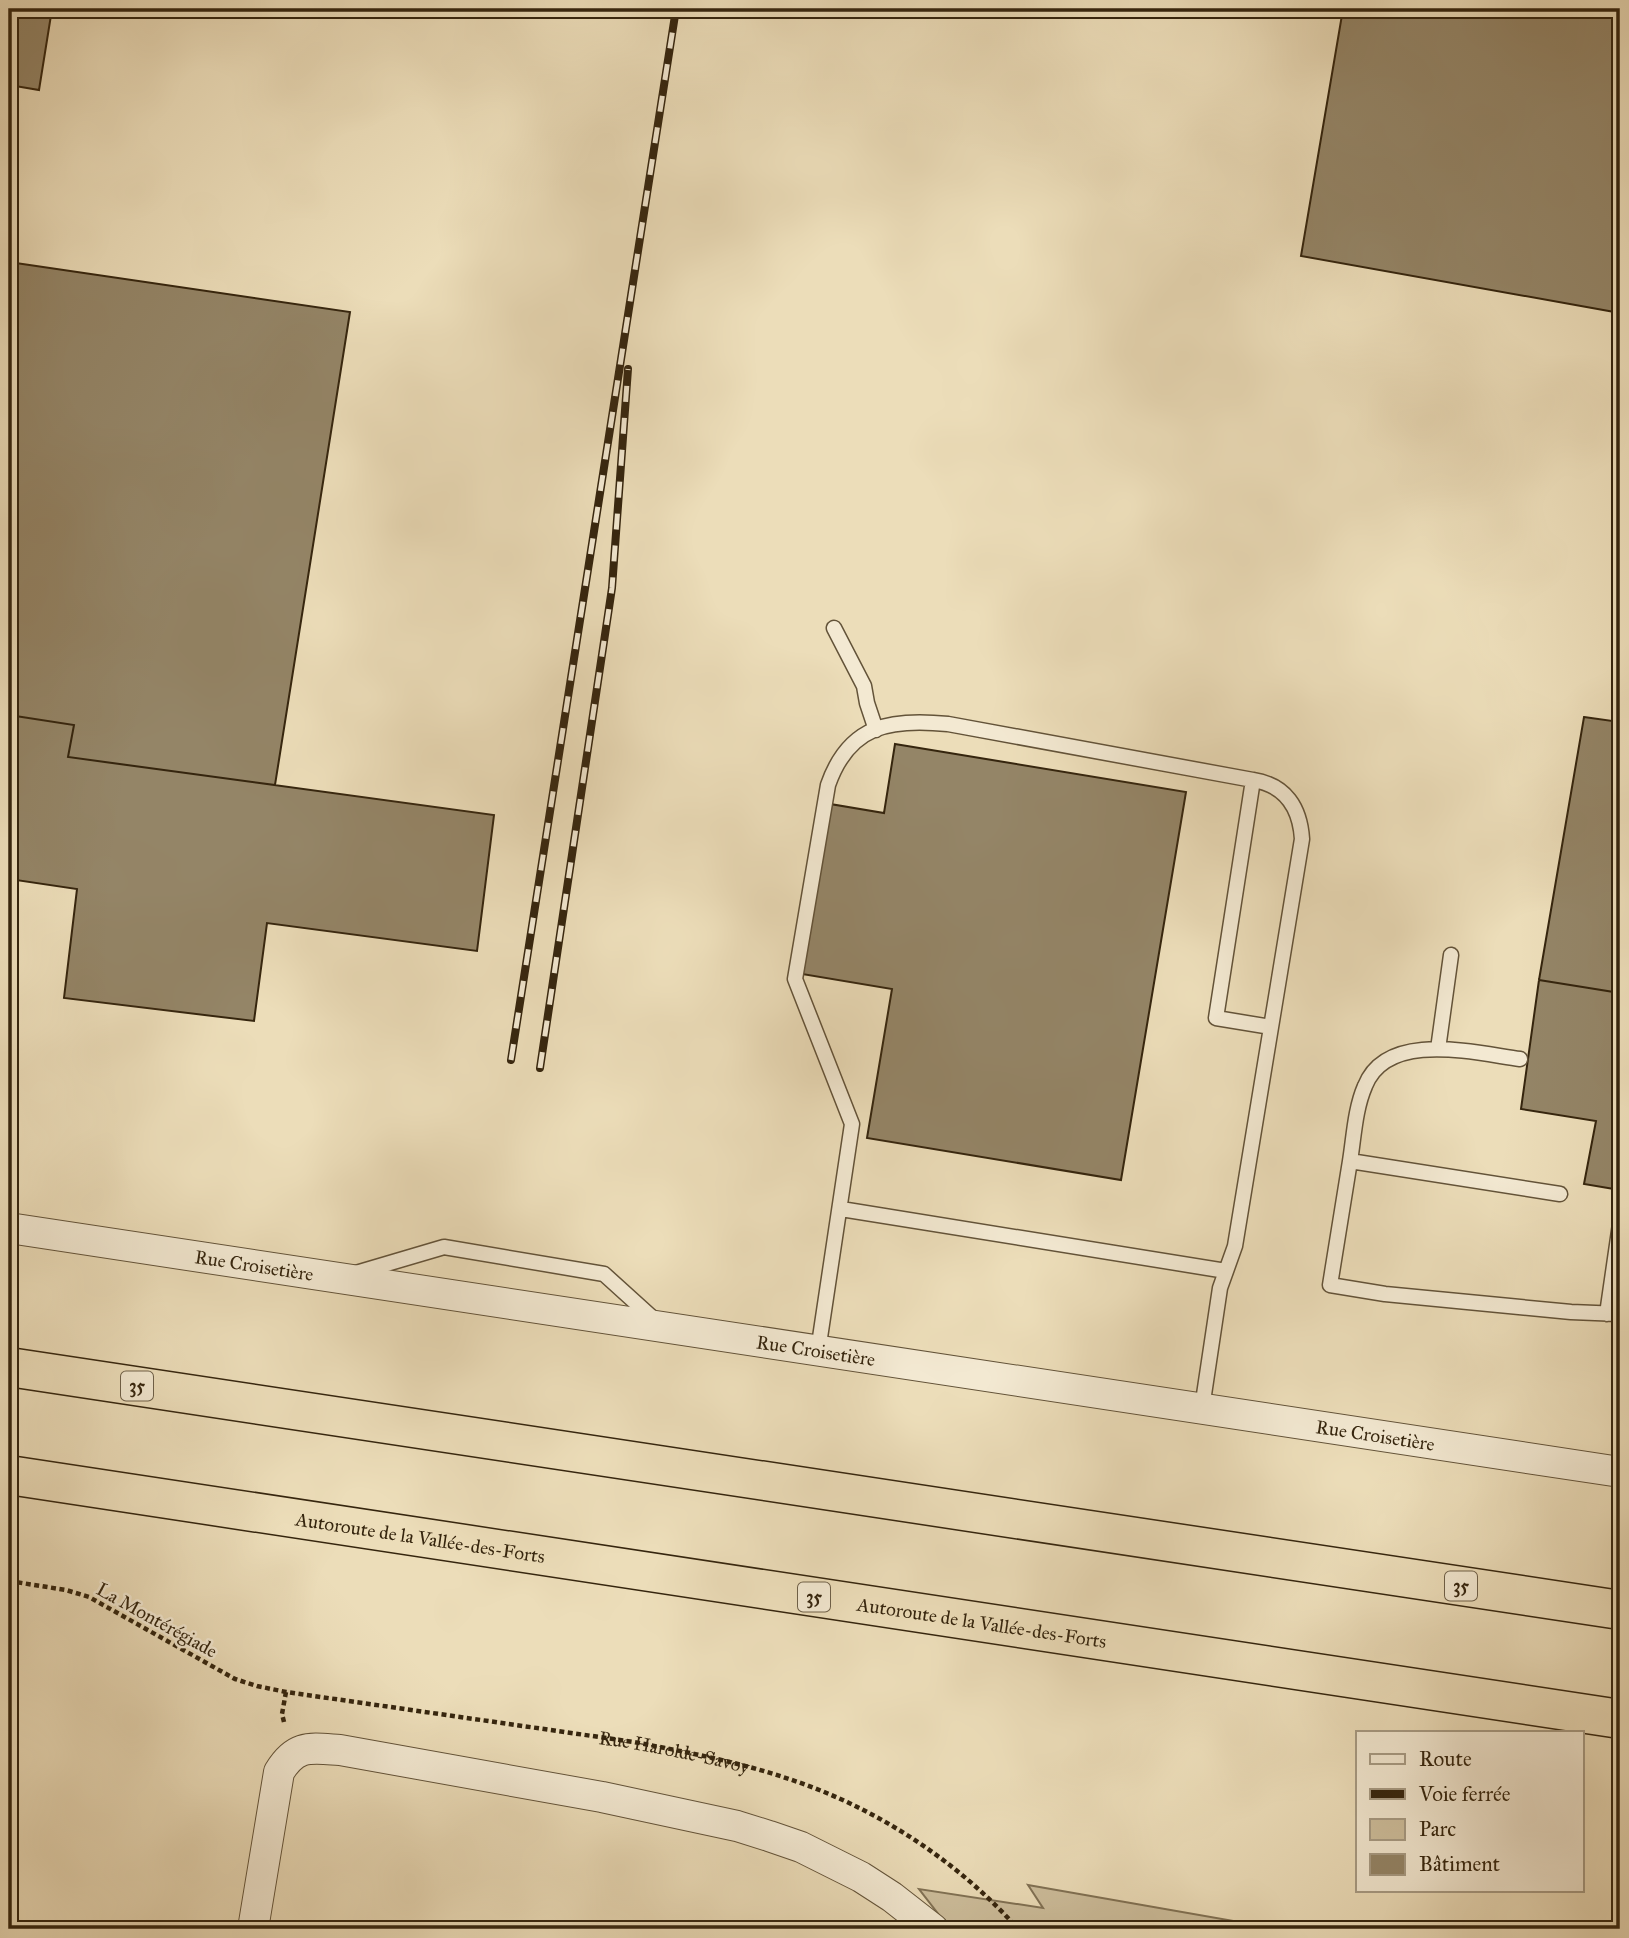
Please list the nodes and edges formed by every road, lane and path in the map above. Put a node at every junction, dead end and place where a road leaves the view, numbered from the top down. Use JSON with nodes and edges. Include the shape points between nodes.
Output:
{"nodes":[{"id":1,"x":834,"y":628,"type":"dead end"},
{"id":2,"x":876,"y":730,"type":"junction"},
{"id":3,"x":1253,"y":780,"type":"junction"},
{"id":4,"x":1451,"y":955,"type":"dead end"},
{"id":5,"x":1271,"y":1027,"type":"junction"},
{"id":6,"x":1438,"y":1049,"type":"junction"},
{"id":7,"x":1520,"y":1059,"type":"dead end"},
{"id":8,"x":1350,"y":1161,"type":"junction"},
{"id":9,"x":1560,"y":1194,"type":"dead end"},
{"id":10,"x":841,"y":1209,"type":"junction"},
{"id":11,"x":1620,"y":1224,"type":"edge"},
{"id":12,"x":9,"y":1228,"type":"edge"},
{"id":13,"x":1226,"y":1271,"type":"junction"},
{"id":14,"x":338,"y":1278,"type":"junction"},
{"id":15,"x":1614,"y":1314,"type":"edge"},
{"id":16,"x":664,"y":1327,"type":"junction"},
{"id":17,"x":818,"y":1351,"type":"junction"},
{"id":18,"x":9,"y":1367,"type":"edge"},
{"id":19,"x":1202,"y":1408,"type":"junction"},
{"id":20,"x":1620,"y":1472,"type":"edge"},
{"id":21,"x":9,"y":1475,"type":"edge"},
{"id":22,"x":10,"y":1582,"type":"edge"},
{"id":23,"x":1620,"y":1610,"type":"edge"},
{"id":24,"x":286,"y":1692,"type":"junction"},
{"id":25,"x":282,"y":1714,"type":"dead end"},
{"id":26,"x":1620,"y":1719,"type":"edge"},
{"id":27,"x":253,"y":1929,"type":"edge"},
{"id":28,"x":933,"y":1929,"type":"edge"},
{"id":29,"x":1018,"y":1929,"type":"edge"}],
"edges":[{"from":1,"to":2,"type":"lane","via":[[864,686]]},
{"from":2,"to":3,"type":"lane","via":[[917,721],[948,724]]},
{"from":2,"to":10,"type":"lane","via":[[847,748],[828,785],[794,979],[852,1124]]},
{"from":3,"to":5,"type":"lane","via":[[1277,788],[1301,822]]},
{"from":3,"to":5,"type":"lane","via":[[1216,1018]]},
{"from":4,"to":6,"type":"lane"},
{"from":5,"to":13,"type":"lane","via":[[1235,1246]]},
{"from":6,"to":7,"type":"lane"},
{"from":6,"to":8,"type":"lane","via":[[1408,1051],[1373,1071],[1358,1109]]},
{"from":8,"to":9,"type":"lane"},
{"from":8,"to":15,"type":"lane","via":[[1330,1284],[1398,1295]]},
{"from":10,"to":13,"type":"lane"},
{"from":10,"to":17,"type":"lane"},
{"from":11,"to":15,"type":"lane"},
{"from":12,"to":14,"type":"street","name":"Rue Croisetière"},
{"from":13,"to":19,"type":"lane"},
{"from":14,"to":16,"type":"street","name":"Rue Croisetière"},
{"from":14,"to":16,"type":"lane","via":[[444,1247],[604,1274]]},
{"from":16,"to":17,"type":"street","name":"Rue Croisetière"},
{"from":17,"to":19,"type":"street","name":"Rue Croisetière"},
{"from":18,"to":23,"type":"highway","number":"35"},
{"from":19,"to":20,"type":"street","name":"Rue Croisetière"},
{"from":21,"to":26,"type":"highway","name":"Autoroute de la Vallée-des-Forts","number":"35"},
{"from":22,"to":24,"type":"path","name":"La Montérégiade","via":[[89,1597],[235,1679]]},
{"from":24,"to":25,"type":"path"},
{"from":24,"to":29,"type":"path","name":"Rue Harolde-Savoy","via":[[634,1742],[790,1779],[848,1802],[912,1839],[948,1864]]},
{"from":27,"to":28,"type":"street","via":[[279,1772],[293,1754],[305,1749],[340,1750],[737,1826],[832,1862],[892,1897]]}]}
